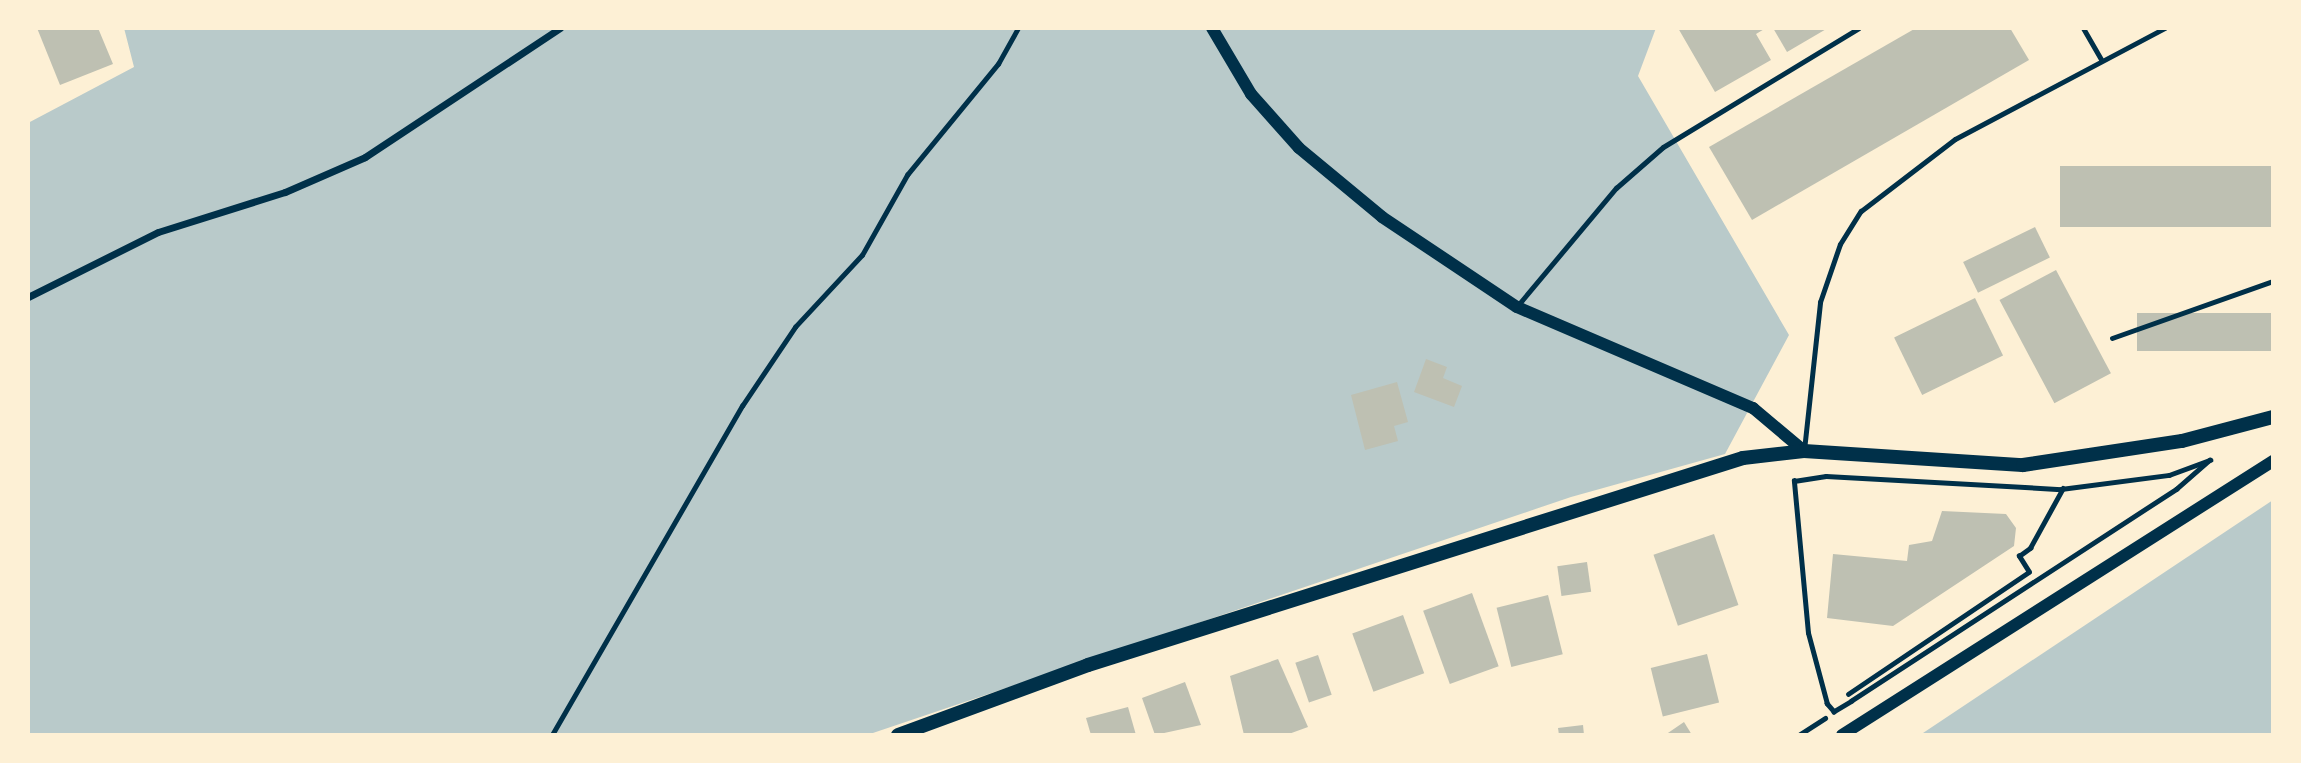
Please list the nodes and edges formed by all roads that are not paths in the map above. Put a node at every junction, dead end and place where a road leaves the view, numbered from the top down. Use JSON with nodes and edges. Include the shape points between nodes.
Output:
{"nodes":[{"id":1,"x":560,"y":28,"type":"edge"},
{"id":2,"x":1212,"y":28,"type":"edge"},
{"id":3,"x":1859,"y":28,"type":"edge"},
{"id":4,"x":2083,"y":28,"type":"edge"},
{"id":5,"x":2165,"y":28,"type":"edge"},
{"id":6,"x":2101,"y":59,"type":"junction"},
{"id":7,"x":2273,"y":281,"type":"edge"},
{"id":8,"x":28,"y":297,"type":"edge"},
{"id":9,"x":1517,"y":307,"type":"junction"},
{"id":10,"x":2112,"y":338,"type":"dead end"},
{"id":11,"x":2273,"y":417,"type":"edge"},
{"id":12,"x":1804,"y":451,"type":"junction"},
{"id":13,"x":2273,"y":461,"type":"edge"},
{"id":14,"x":898,"y":735,"type":"edge"},
{"id":15,"x":1842,"y":735,"type":"edge"}],
"edges":[{"from":1,"to":8,"type":"street","via":[[365,156],[285,192],[158,232]]},
{"from":2,"to":9,"type":"street","via":[[1251,94],[1299,148],[1382,217]]},
{"from":3,"to":9,"type":"lane","via":[[1663,147],[1616,188]]},
{"from":4,"to":6,"type":"lane"},
{"from":5,"to":6,"type":"lane"},
{"from":6,"to":12,"type":"lane","via":[[1955,139],[1861,211],[1840,244],[1820,302]]},
{"from":7,"to":10,"type":"lane"},
{"from":9,"to":12,"type":"street","via":[[1753,408]]},
{"from":11,"to":12,"type":"main road","via":[[2144,449],[2023,465]]},
{"from":12,"to":14,"type":"main road","via":[[1752,456],[1653,483],[1088,665]]},
{"from":13,"to":15,"type":"street"}]}
